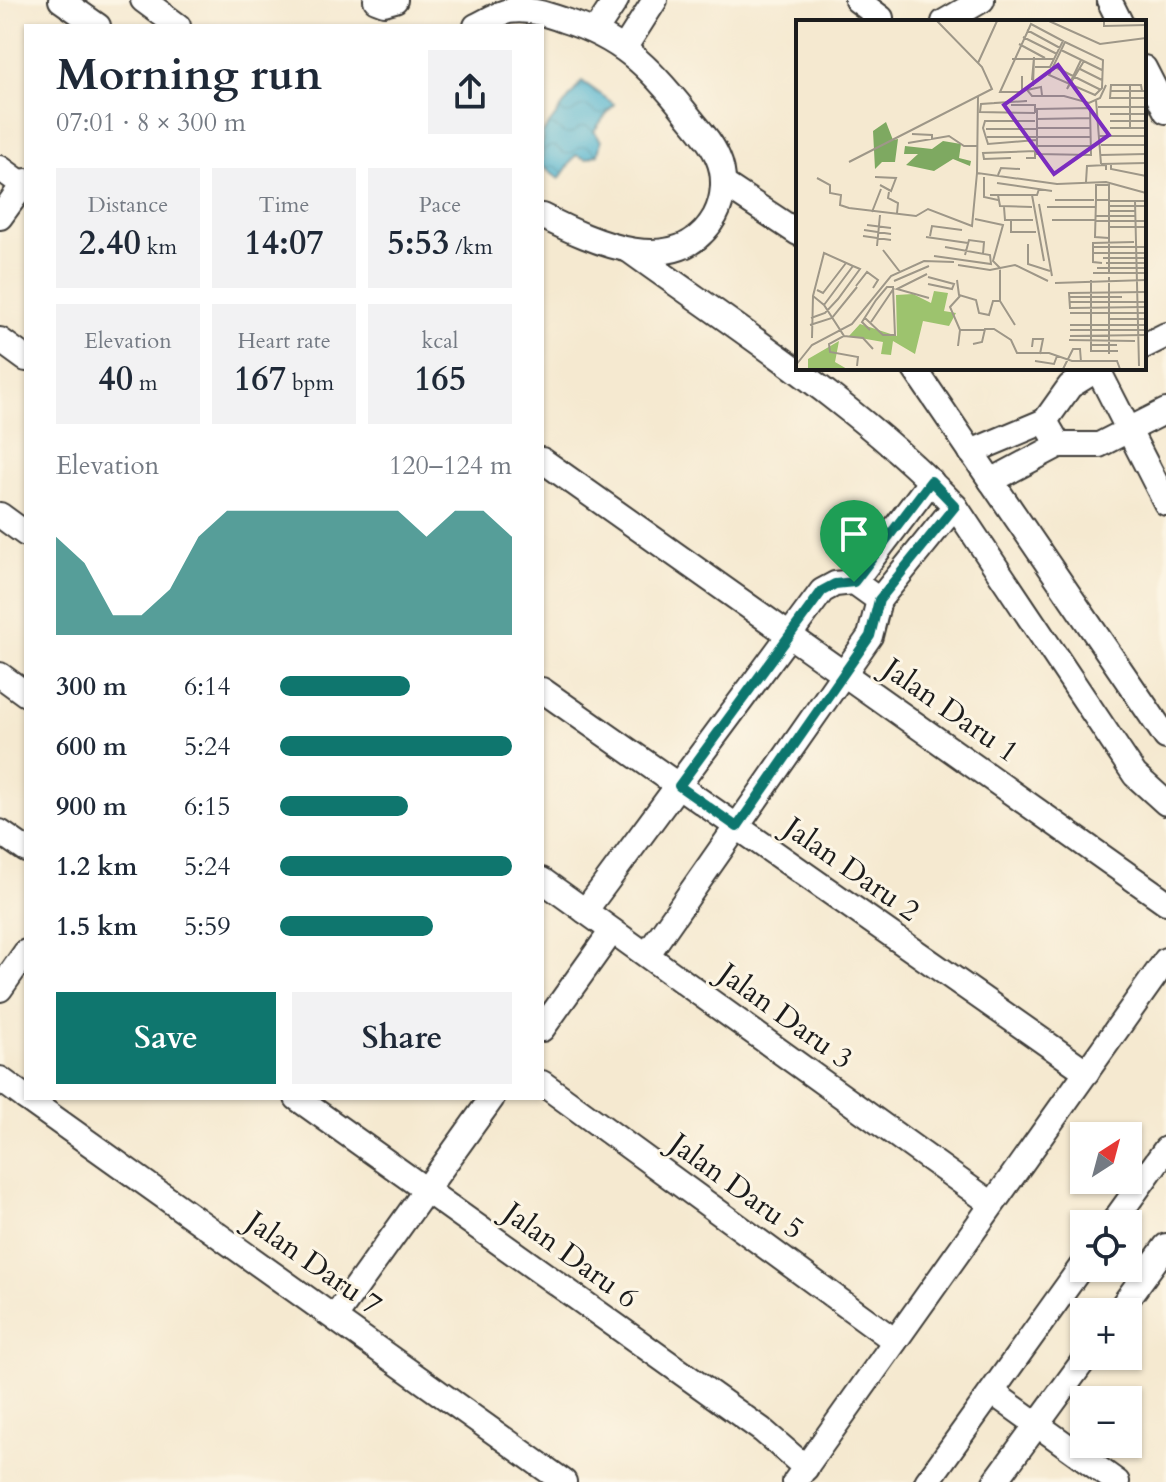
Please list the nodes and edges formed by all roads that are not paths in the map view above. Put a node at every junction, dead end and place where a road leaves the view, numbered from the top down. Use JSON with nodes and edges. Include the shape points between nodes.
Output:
{"nodes":[{"id":1,"x":61,"y":0,"type":"edge"},
{"id":2,"x":616,"y":0,"type":"edge"},
{"id":3,"x":655,"y":0,"type":"edge"},
{"id":4,"x":857,"y":0,"type":"edge"},
{"id":5,"x":982,"y":0,"type":"edge"},
{"id":6,"x":1109,"y":0,"type":"edge"},
{"id":7,"x":144,"y":11,"type":"edge"},
{"id":8,"x":881,"y":18,"type":"dead end"},
{"id":9,"x":947,"y":20,"type":"edge"},
{"id":10,"x":1119,"y":20,"type":"edge"},
{"id":11,"x":95,"y":24,"type":"edge"},
{"id":12,"x":173,"y":24,"type":"edge"},
{"id":13,"x":480,"y":24,"type":"edge"},
{"id":14,"x":596,"y":30,"type":"junction"},
{"id":15,"x":625,"y":47,"type":"junction"},
{"id":16,"x":1146,"y":72,"type":"edge"},
{"id":17,"x":1166,"y":111,"type":"edge"},
{"id":18,"x":0,"y":168,"type":"edge"},
{"id":19,"x":24,"y":183,"type":"edge"},
{"id":20,"x":724,"y":184,"type":"junction"},
{"id":21,"x":24,"y":185,"type":"edge"},
{"id":22,"x":0,"y":217,"type":"edge"},
{"id":23,"x":544,"y":217,"type":"edge"},
{"id":24,"x":796,"y":232,"type":"edge"},
{"id":25,"x":630,"y":251,"type":"junction"},
{"id":26,"x":1166,"y":335,"type":"edge"},
{"id":27,"x":0,"y":340,"type":"edge"},
{"id":28,"x":1146,"y":345,"type":"edge"},
{"id":29,"x":24,"y":358,"type":"edge"},
{"id":30,"x":915,"y":370,"type":"edge"},
{"id":31,"x":1095,"y":370,"type":"edge"},
{"id":32,"x":1099,"y":370,"type":"edge"},
{"id":33,"x":1166,"y":411,"type":"edge"},
{"id":34,"x":1045,"y":421,"type":"junction"},
{"id":35,"x":1129,"y":430,"type":"junction"},
{"id":36,"x":1059,"y":445,"type":"junction"},
{"id":37,"x":971,"y":452,"type":"junction"},
{"id":38,"x":544,"y":461,"type":"edge"},
{"id":39,"x":931,"y":481,"type":"junction"},
{"id":40,"x":991,"y":481,"type":"junction"},
{"id":41,"x":1166,"y":503,"type":"edge"},
{"id":42,"x":955,"y":506,"type":"junction"},
{"id":43,"x":0,"y":515,"type":"edge"},
{"id":44,"x":24,"y":533,"type":"edge"},
{"id":45,"x":854,"y":582,"type":"junction"},
{"id":46,"x":879,"y":600,"type":"junction"},
{"id":47,"x":789,"y":635,"type":"junction"},
{"id":48,"x":844,"y":674,"type":"junction"},
{"id":49,"x":0,"y":675,"type":"edge"},
{"id":50,"x":544,"y":691,"type":"edge"},
{"id":51,"x":24,"y":693,"type":"edge"},
{"id":52,"x":1166,"y":737,"type":"edge"},
{"id":53,"x":679,"y":786,"type":"junction"},
{"id":54,"x":1166,"y":803,"type":"edge"},
{"id":55,"x":737,"y":827,"type":"junction"},
{"id":56,"x":0,"y":832,"type":"edge"},
{"id":57,"x":24,"y":849,"type":"edge"},
{"id":58,"x":544,"y":881,"type":"edge"},
{"id":59,"x":1166,"y":902,"type":"edge"},
{"id":60,"x":585,"y":911,"type":"junction"},
{"id":61,"x":612,"y":931,"type":"junction"},
{"id":62,"x":24,"y":955,"type":"edge"},
{"id":63,"x":647,"y":955,"type":"junction"},
{"id":64,"x":1166,"y":960,"type":"edge"},
{"id":65,"x":0,"y":989,"type":"edge"},
{"id":66,"x":544,"y":1026,"type":"edge"},
{"id":67,"x":1087,"y":1072,"type":"junction"},
{"id":68,"x":0,"y":1079,"type":"edge"},
{"id":69,"x":544,"y":1084,"type":"edge"},
{"id":70,"x":24,"y":1097,"type":"edge"},
{"id":71,"x":29,"y":1100,"type":"edge"},
{"id":72,"x":300,"y":1100,"type":"edge"},
{"id":73,"x":491,"y":1100,"type":"edge"},
{"id":74,"x":1166,"y":1149,"type":"edge"},
{"id":75,"x":426,"y":1191,"type":"junction"},
{"id":76,"x":992,"y":1204,"type":"junction"},
{"id":77,"x":1122,"y":1210,"type":"edge"},
{"id":78,"x":1166,"y":1246,"type":"edge"},
{"id":79,"x":1070,"y":1282,"type":"edge"},
{"id":80,"x":1128,"y":1298,"type":"edge"},
{"id":81,"x":335,"y":1317,"type":"junction"},
{"id":82,"x":895,"y":1341,"type":"junction"},
{"id":83,"x":1077,"y":1370,"type":"edge"},
{"id":84,"x":992,"y":1392,"type":"junction"},
{"id":85,"x":1037,"y":1424,"type":"junction"},
{"id":86,"x":800,"y":1475,"type":"edge"},
{"id":87,"x":564,"y":1482,"type":"edge"},
{"id":88,"x":927,"y":1482,"type":"edge"},
{"id":89,"x":995,"y":1482,"type":"edge"},
{"id":90,"x":1117,"y":1482,"type":"edge"}],
"edges":[{"from":1,"to":11,"type":"street"},
{"from":2,"to":14,"type":"street"},
{"from":3,"to":15,"type":"street"},
{"from":4,"to":8,"type":"street"},
{"from":5,"to":9,"type":"street"},
{"from":6,"to":10,"type":"street"},
{"from":7,"to":12,"type":"street"},
{"from":13,"to":14,"type":"street","via":[[508,11],[540,12]]},
{"from":14,"to":15,"type":"street"},
{"from":15,"to":20,"type":"street","via":[[706,138],[719,158]]},
{"from":16,"to":17,"type":"street"},
{"from":18,"to":19,"type":"street"},
{"from":20,"to":24,"type":"street"},
{"from":20,"to":25,"type":"street","via":[[721,205],[707,231],[693,243],[673,252]]},
{"from":21,"to":22,"type":"street"},
{"from":23,"to":25,"type":"street","via":[[583,237]]},
{"from":25,"to":39,"type":"street","via":[[841,404]]},
{"from":26,"to":28,"type":"street"},
{"from":27,"to":29,"type":"street"},
{"from":30,"to":37,"type":"street"},
{"from":31,"to":34,"type":"street","via":[[1070,386]]},
{"from":32,"to":35,"type":"street"},
{"from":33,"to":35,"type":"street"},
{"from":34,"to":36,"type":"street"},
{"from":34,"to":37,"type":"street"},
{"from":35,"to":36,"type":"street","via":[[1099,445]]},
{"from":35,"to":41,"type":"street"},
{"from":36,"to":40,"type":"street"},
{"from":37,"to":40,"type":"street"},
{"from":38,"to":47,"type":"street","name":"Jalan Daru 1"},
{"from":39,"to":42,"type":"street"},
{"from":39,"to":45,"type":"street"},
{"from":40,"to":52,"type":"street"},
{"from":42,"to":46,"type":"street"},
{"from":42,"to":54,"type":"street","via":[[1135,775]]},
{"from":43,"to":44,"type":"street"},
{"from":45,"to":46,"type":"street"},
{"from":45,"to":47,"type":"street","via":[[822,591]]},
{"from":46,"to":48,"type":"street","via":[[870,636]]},
{"from":47,"to":48,"type":"street","name":"Jalan Daru 1"},
{"from":47,"to":53,"type":"street"},
{"from":48,"to":55,"type":"street"},
{"from":48,"to":59,"type":"street","name":"Jalan Daru 1"},
{"from":49,"to":51,"type":"street"},
{"from":50,"to":53,"type":"street","name":"Jalan Daru 2"},
{"from":53,"to":55,"type":"street","name":"Jalan Daru 2"},
{"from":53,"to":60,"type":"street"},
{"from":55,"to":63,"type":"street"},
{"from":55,"to":67,"type":"street","name":"Jalan Daru 2"},
{"from":56,"to":57,"type":"street"},
{"from":58,"to":60,"type":"street","name":"Jalan Daru 3"},
{"from":60,"to":61,"type":"street","name":"Jalan Daru 3"},
{"from":61,"to":63,"type":"street","name":"Jalan Daru 3"},
{"from":61,"to":66,"type":"street"},
{"from":62,"to":65,"type":"street"},
{"from":63,"to":76,"type":"street","name":"Jalan Daru 3"},
{"from":64,"to":67,"type":"street"},
{"from":67,"to":76,"type":"street"},
{"from":68,"to":70,"type":"street","name":"Jalan Daru 7"},
{"from":69,"to":82,"type":"street","name":"Jalan Daru 5"},
{"from":71,"to":81,"type":"street","name":"Jalan Daru 7"},
{"from":72,"to":75,"type":"street","name":"Jalan Daru 6"},
{"from":73,"to":75,"type":"street"},
{"from":74,"to":77,"type":"street"},
{"from":75,"to":81,"type":"street"},
{"from":75,"to":86,"type":"street","name":"Jalan Daru 6","via":[[762,1430]]},
{"from":76,"to":82,"type":"street"},
{"from":78,"to":80,"type":"street"},
{"from":79,"to":84,"type":"street"},
{"from":81,"to":87,"type":"street","name":"Jalan Daru 7"},
{"from":82,"to":86,"type":"street"},
{"from":83,"to":85,"type":"street"},
{"from":84,"to":85,"type":"street"},
{"from":84,"to":88,"type":"street"},
{"from":85,"to":89,"type":"street"},
{"from":85,"to":90,"type":"street"}]}
